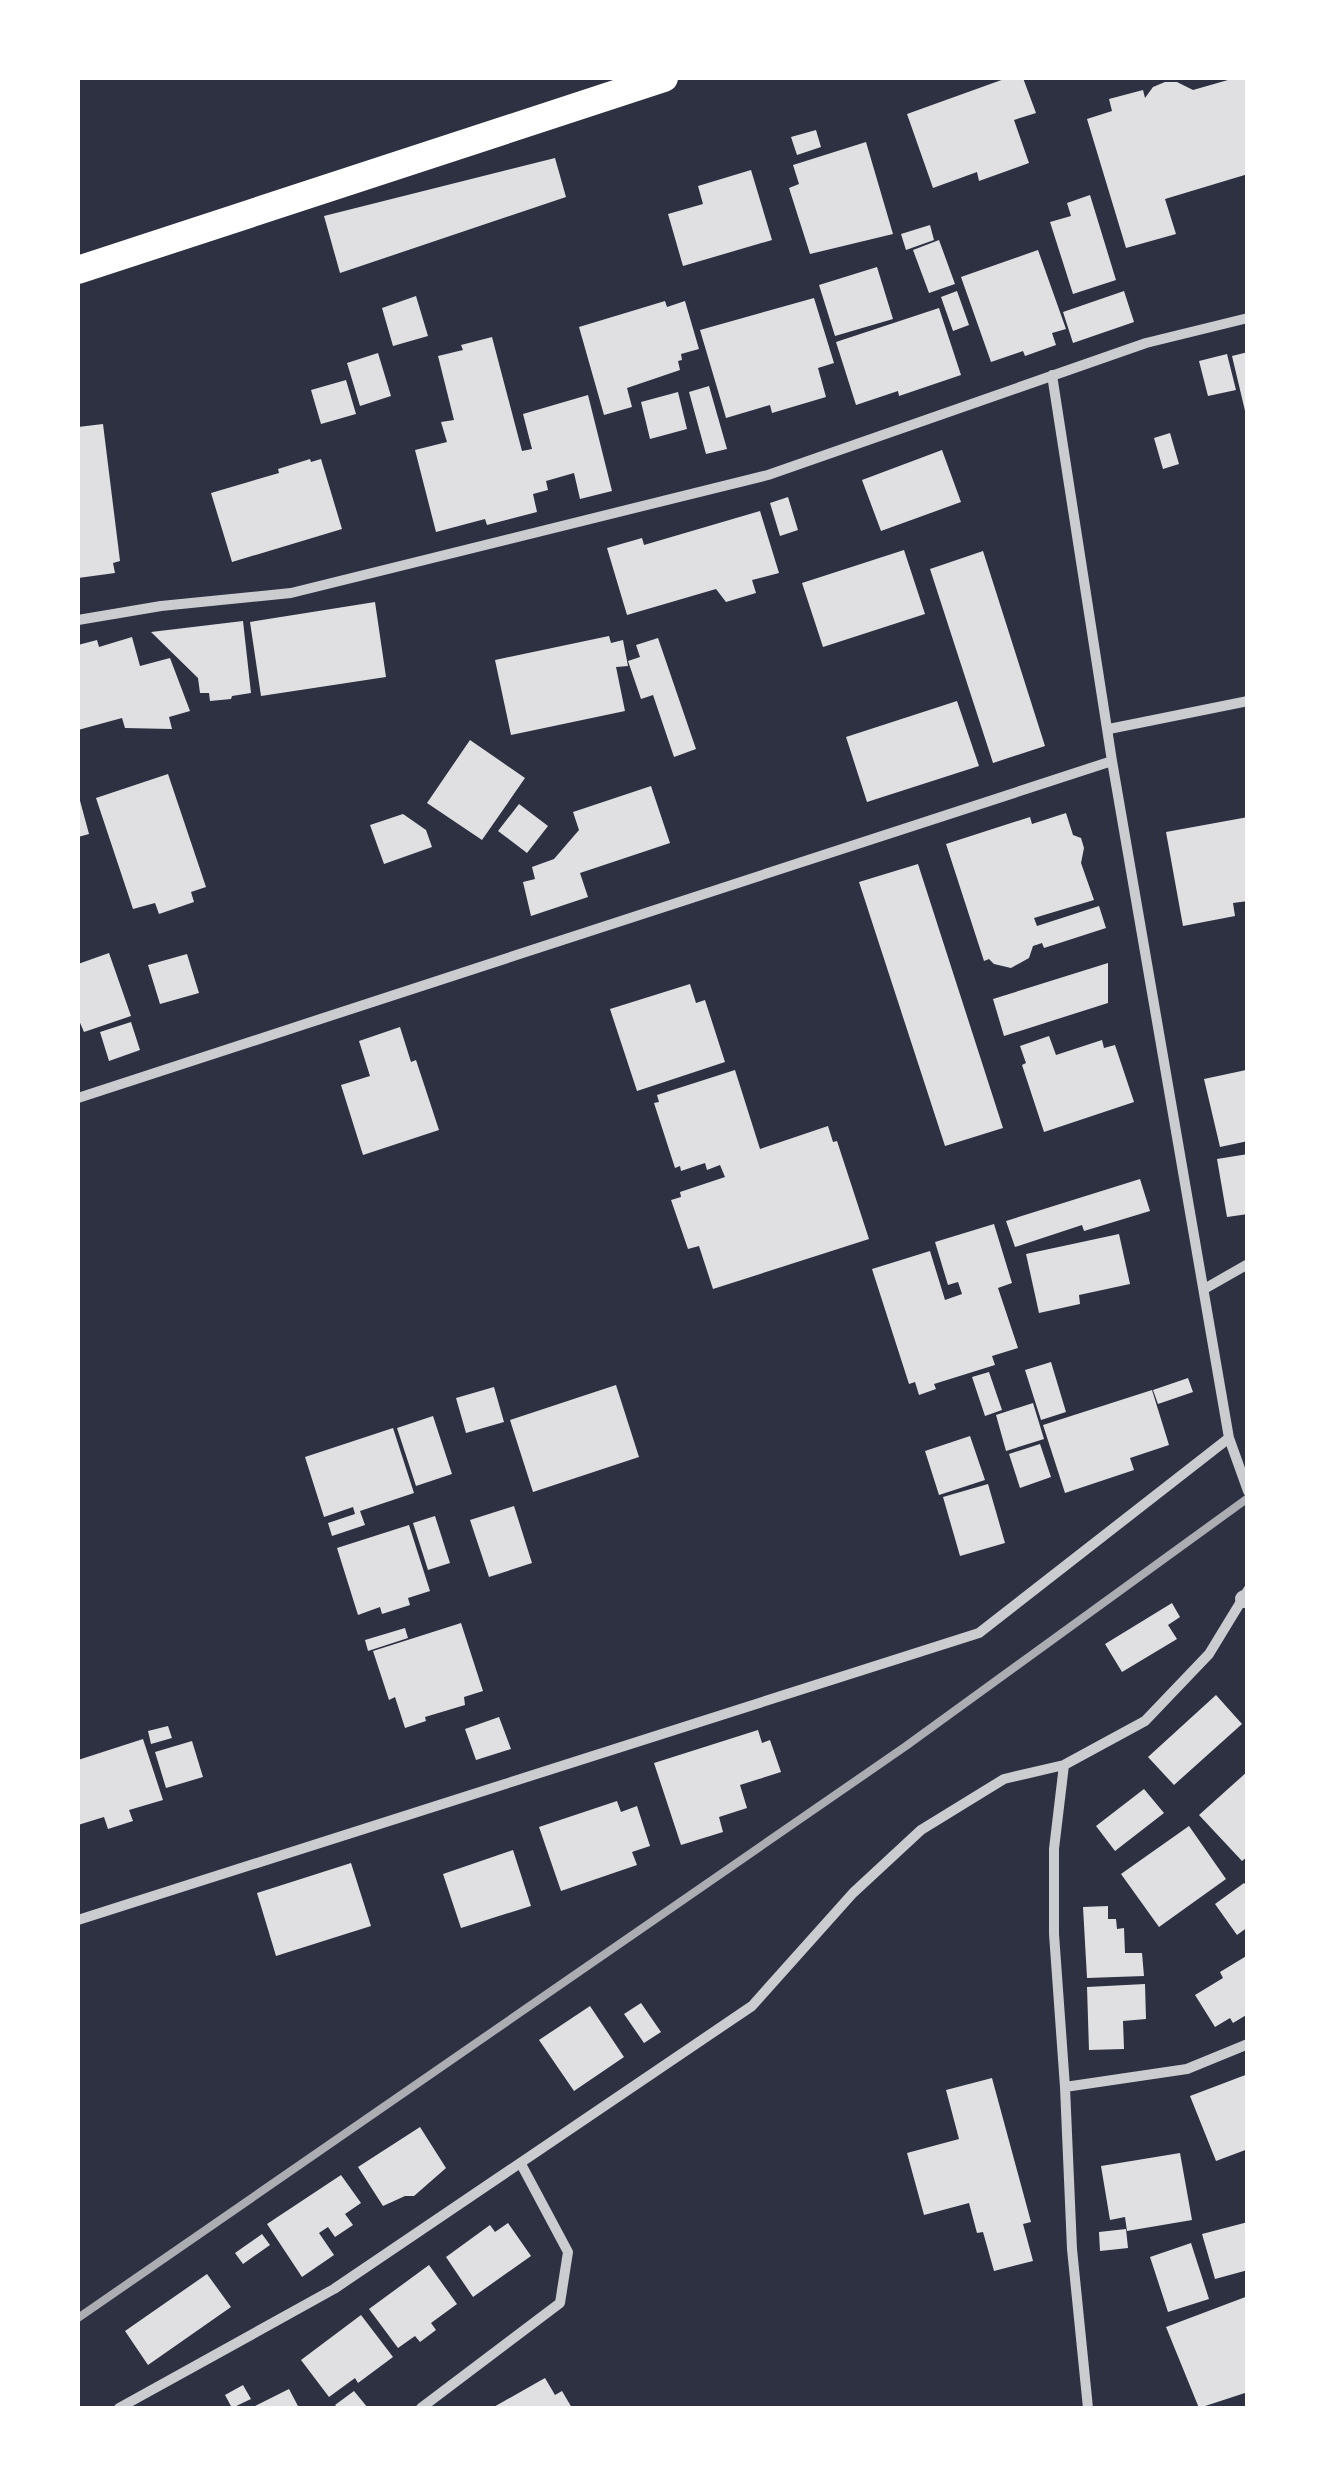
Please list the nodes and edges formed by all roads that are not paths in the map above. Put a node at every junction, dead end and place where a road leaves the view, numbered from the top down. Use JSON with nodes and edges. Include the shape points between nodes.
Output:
{"nodes":[{"id":1,"x":664,"y":78,"type":"edge"},
{"id":2,"x":78,"y":270,"type":"edge"},
{"id":3,"x":1248,"y":318,"type":"edge"},
{"id":4,"x":1052,"y":375,"type":"junction"},
{"id":5,"x":78,"y":620,"type":"edge"},
{"id":6,"x":1248,"y":701,"type":"edge"},
{"id":7,"x":1109,"y":729,"type":"junction"},
{"id":8,"x":1112,"y":761,"type":"junction"},
{"id":9,"x":78,"y":1098,"type":"edge"},
{"id":10,"x":1248,"y":1264,"type":"edge"},
{"id":11,"x":1206,"y":1288,"type":"junction"},
{"id":12,"x":1229,"y":1438,"type":"junction"},
{"id":13,"x":1248,"y":1490,"type":"edge"},
{"id":14,"x":1246,"y":1596,"type":"edge"},
{"id":15,"x":1064,"y":1765,"type":"junction"},
{"id":16,"x":78,"y":1920,"type":"edge"},
{"id":17,"x":1248,"y":2044,"type":"edge"},
{"id":18,"x":1066,"y":2087,"type":"junction"},
{"id":19,"x":521,"y":2164,"type":"junction"},
{"id":20,"x":119,"y":2408,"type":"edge"},
{"id":21,"x":420,"y":2408,"type":"edge"},
{"id":22,"x":1088,"y":2408,"type":"edge"}],
"edges":[{"from":1,"to":2,"type":"highway"},
{"from":3,"to":4,"type":"street"},
{"from":4,"to":5,"type":"street","via":[[768,474],[292,593]]},
{"from":4,"to":7,"type":"street"},
{"from":6,"to":7,"type":"street"},
{"from":7,"to":8,"type":"street"},
{"from":8,"to":9,"type":"street"},
{"from":8,"to":11,"type":"street"},
{"from":10,"to":11,"type":"street"},
{"from":11,"to":12,"type":"street"},
{"from":12,"to":13,"type":"street"},
{"from":12,"to":16,"type":"street","via":[[978,1633]]},
{"from":14,"to":15,"type":"street","via":[[1209,1654],[1145,1722]]},
{"from":15,"to":18,"type":"street","via":[[1054,1849],[1054,1934]]},
{"from":15,"to":19,"type":"street","via":[[1004,1779],[921,1830],[853,1893],[752,2006]]},
{"from":17,"to":18,"type":"street","via":[[1187,2069]]},
{"from":18,"to":22,"type":"street","via":[[1072,2249]]},
{"from":19,"to":20,"type":"street","via":[[334,2290]]},
{"from":19,"to":21,"type":"street","via":[[568,2252],[560,2303]]}]}
